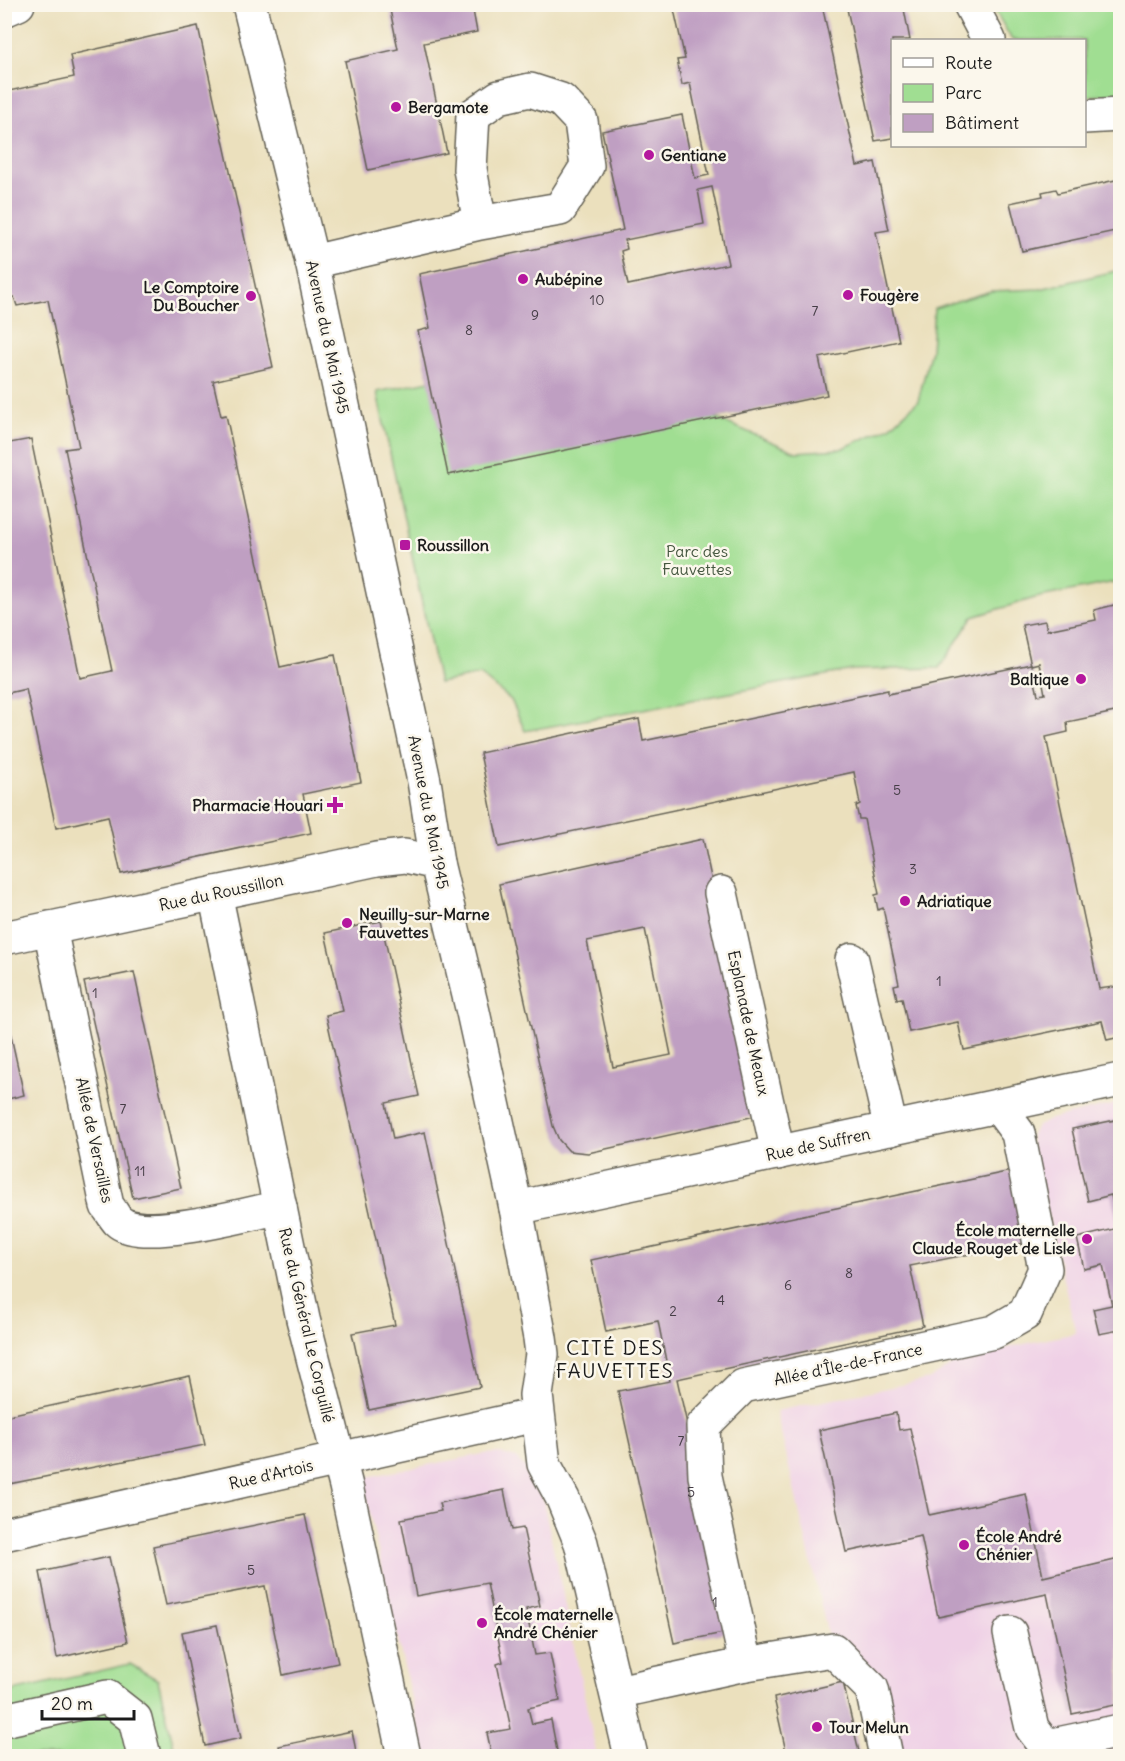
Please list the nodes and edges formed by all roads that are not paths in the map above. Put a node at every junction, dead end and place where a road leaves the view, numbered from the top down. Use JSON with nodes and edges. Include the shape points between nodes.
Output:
{"nodes":[{"id":1,"x":18,"y":4,"type":"edge"},
{"id":2,"x":249,"y":4,"type":"edge"},
{"id":3,"x":970,"y":4,"type":"edge"},
{"id":4,"x":4,"y":10,"type":"edge"},
{"id":5,"x":988,"y":39,"type":"edge"},
{"id":6,"x":1120,"y":115,"type":"edge"},
{"id":7,"x":1086,"y":117,"type":"edge"},
{"id":8,"x":480,"y":224,"type":"dead end"},
{"id":9,"x":312,"y":262,"type":"junction"},
{"id":10,"x":437,"y":863,"type":"junction"},
{"id":11,"x":215,"y":893,"type":"junction"},
{"id":12,"x":721,"y":893,"type":"dead end"},
{"id":13,"x":50,"y":928,"type":"junction"},
{"id":14,"x":4,"y":938,"type":"edge"},
{"id":15,"x":852,"y":960,"type":"dead end"},
{"id":16,"x":1120,"y":1080,"type":"edge"},
{"id":17,"x":998,"y":1106,"type":"junction"},
{"id":18,"x":891,"y":1129,"type":"junction"},
{"id":19,"x":778,"y":1153,"type":"junction"},
{"id":20,"x":280,"y":1207,"type":"junction"},
{"id":21,"x":516,"y":1208,"type":"junction"},
{"id":22,"x":538,"y":1419,"type":"junction"},
{"id":23,"x":338,"y":1459,"type":"junction"},
{"id":24,"x":4,"y":1534,"type":"edge"},
{"id":25,"x":1010,"y":1633,"type":"dead end"},
{"id":26,"x":746,"y":1664,"type":"junction"},
{"id":27,"x":617,"y":1692,"type":"junction"},
{"id":28,"x":4,"y":1720,"type":"edge"},
{"id":29,"x":1120,"y":1731,"type":"edge"},
{"id":30,"x":144,"y":1756,"type":"edge"},
{"id":31,"x":404,"y":1756,"type":"edge"},
{"id":32,"x":631,"y":1756,"type":"edge"},
{"id":33,"x":886,"y":1756,"type":"edge"}],
"edges":[{"from":1,"to":4,"type":"street"},
{"from":2,"to":9,"type":"street","name":"Avenue du 8 Mai 1945"},
{"from":3,"to":5,"type":"street"},
{"from":6,"to":7,"type":"street"},
{"from":8,"to":9,"type":"street"},
{"from":9,"to":10,"type":"street","name":"Avenue du 8 Mai 1945","via":[[424,781]]},
{"from":10,"to":11,"type":"street","name":"Rue du Roussillon","via":[[405,856],[377,859]]},
{"from":10,"to":21,"type":"street","name":"Avenue du 8 Mai 1945"},
{"from":11,"to":13,"type":"street","name":"Rue du Roussillon"},
{"from":11,"to":20,"type":"street","name":"Rue du Général Le Corguillé"},
{"from":12,"to":19,"type":"street","name":"Esplanade de Meaux"},
{"from":13,"to":14,"type":"street","name":"Rue du Roussillon"},
{"from":13,"to":20,"type":"street","name":"Allée de Versailles","via":[[107,1206],[118,1222],[136,1229],[177,1228]]},
{"from":15,"to":18,"type":"street"},
{"from":16,"to":17,"type":"street","name":"Rue de Suffren"},
{"from":17,"to":18,"type":"street","name":"Rue de Suffren"},
{"from":17,"to":26,"type":"street","name":"Allée d'Île-de-France","via":[[1017,1133],[1045,1269],[1025,1314],[994,1332],[743,1386],[703,1426],[705,1476]]},
{"from":18,"to":19,"type":"street","name":"Rue de Suffren"},
{"from":19,"to":21,"type":"street","name":"Rue de Suffren"},
{"from":20,"to":23,"type":"street","name":"Rue du Général Le Corguillé"},
{"from":21,"to":22,"type":"street","name":"Avenue du 8 Mai 1945","via":[[542,1354],[536,1395]]},
{"from":22,"to":23,"type":"street","name":"Rue d'Artois","via":[[527,1417]]},
{"from":22,"to":27,"type":"street","name":"Avenue du 8 Mai 1945","via":[[544,1464],[581,1543]]},
{"from":23,"to":24,"type":"street","name":"Rue d'Artois"},
{"from":23,"to":31,"type":"street","name":"Rue du Général Le Corguillé"},
{"from":25,"to":29,"type":"street","via":[[1032,1728],[1042,1741],[1053,1745]]},
{"from":26,"to":27,"type":"street"},
{"from":26,"to":33,"type":"street","via":[[833,1650],[872,1689]]},
{"from":27,"to":32,"type":"street","name":"Avenue du 8 Mai 1945"},
{"from":28,"to":30,"type":"street","via":[[107,1697],[135,1719]]}]}
